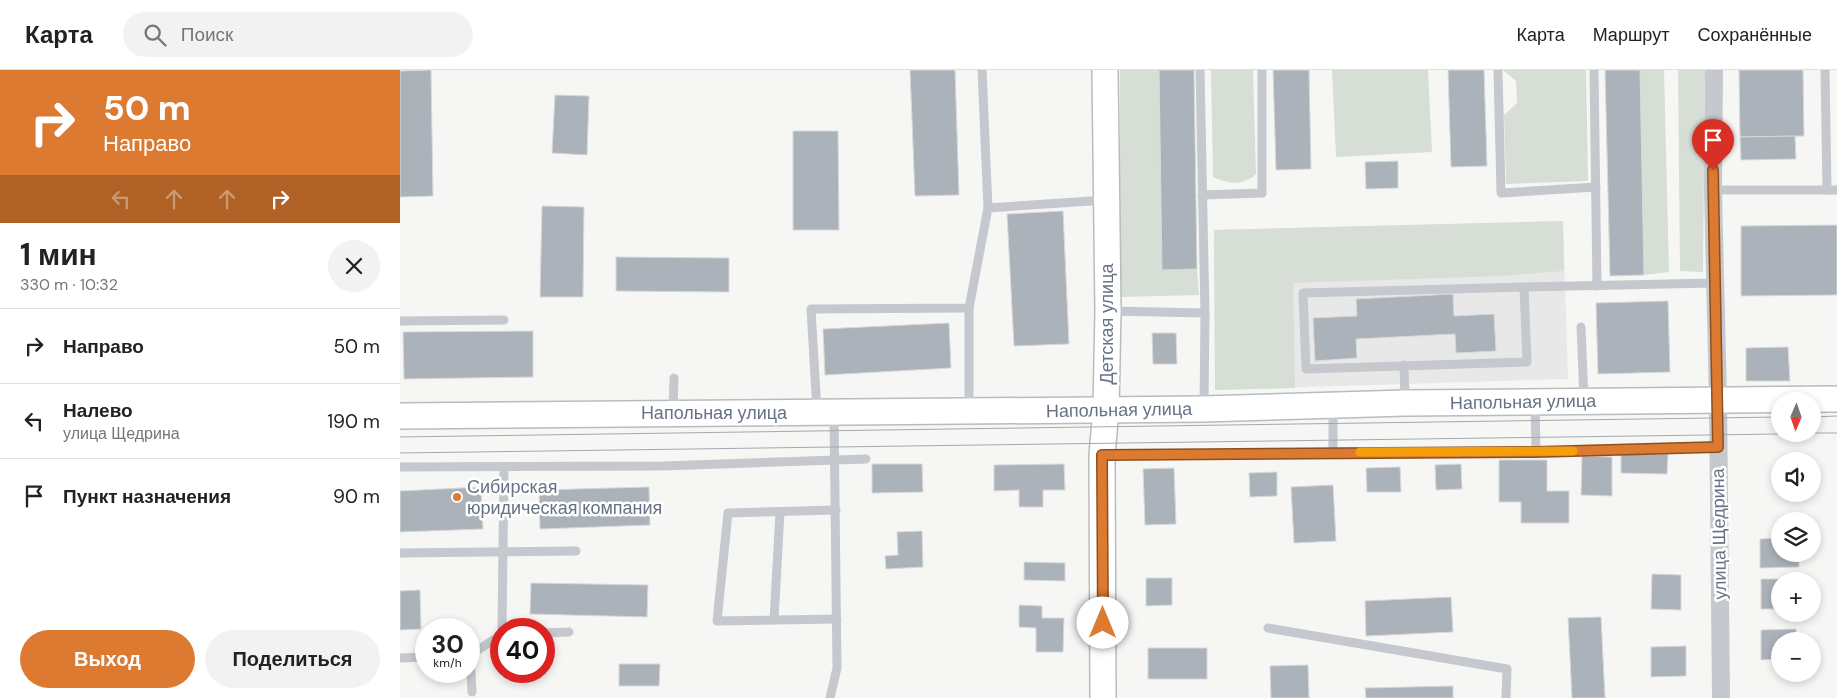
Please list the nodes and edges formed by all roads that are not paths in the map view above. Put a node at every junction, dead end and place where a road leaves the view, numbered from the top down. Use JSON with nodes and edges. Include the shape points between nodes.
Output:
{"nodes":[{"id":1,"x":982,"y":70,"type":"edge"},
{"id":2,"x":1105,"y":70,"type":"edge"},
{"id":3,"x":1200,"y":70,"type":"edge"},
{"id":4,"x":1262,"y":70,"type":"edge"},
{"id":5,"x":1498,"y":70,"type":"edge"},
{"id":6,"x":1594,"y":70,"type":"edge"},
{"id":7,"x":1714,"y":70,"type":"edge"},
{"id":8,"x":1825,"y":70,"type":"edge"},
{"id":9,"x":1596,"y":187,"type":"junction"},
{"id":10,"x":1713,"y":190,"type":"junction"},
{"id":11,"x":1832,"y":190,"type":"edge"},
{"id":12,"x":1202,"y":195,"type":"junction"},
{"id":13,"x":1106,"y":200,"type":"junction"},
{"id":14,"x":988,"y":208,"type":"junction"},
{"id":15,"x":1714,"y":283,"type":"junction"},
{"id":16,"x":1597,"y":286,"type":"junction"},
{"id":17,"x":1524,"y":287,"type":"junction"},
{"id":18,"x":969,"y":308,"type":"junction"},
{"id":19,"x":1108,"y":311,"type":"junction"},
{"id":20,"x":1205,"y":313,"type":"junction"},
{"id":21,"x":504,"y":320,"type":"dead end"},
{"id":22,"x":400,"y":321,"type":"edge"},
{"id":23,"x":1581,"y":326,"type":"dead end"},
{"id":24,"x":1404,"y":365,"type":"junction"},
{"id":25,"x":674,"y":378,"type":"dead end"},
{"id":26,"x":1837,"y":399,"type":"edge"},
{"id":27,"x":1718,"y":400,"type":"junction"},
{"id":28,"x":1584,"y":401,"type":"junction"},
{"id":29,"x":1534,"y":402,"type":"junction"},
{"id":30,"x":1405,"y":403,"type":"junction"},
{"id":31,"x":1333,"y":406,"type":"junction"},
{"id":32,"x":1106,"y":409,"type":"junction"},
{"id":33,"x":1204,"y":409,"type":"junction"},
{"id":34,"x":970,"y":411,"type":"junction"},
{"id":35,"x":825,"y":412,"type":"junction"},
{"id":36,"x":673,"y":413,"type":"junction"},
{"id":37,"x":400,"y":416,"type":"edge"},
{"id":38,"x":1718,"y":447,"type":"junction"},
{"id":39,"x":1333,"y":452,"type":"junction"},
{"id":40,"x":1536,"y":452,"type":"junction"},
{"id":41,"x":1102,"y":455,"type":"junction"},
{"id":42,"x":835,"y":459,"type":"junction"},
{"id":43,"x":866,"y":459,"type":"dead end"},
{"id":44,"x":504,"y":466,"type":"junction"},
{"id":45,"x":400,"y":467,"type":"edge"},
{"id":46,"x":836,"y":510,"type":"junction"},
{"id":47,"x":780,"y":512,"type":"junction"},
{"id":48,"x":576,"y":551,"type":"dead end"},
{"id":49,"x":502,"y":552,"type":"junction"},
{"id":50,"x":400,"y":553,"type":"edge"},
{"id":51,"x":502,"y":618,"type":"edge"},
{"id":52,"x":837,"y":619,"type":"junction"},
{"id":53,"x":774,"y":620,"type":"junction"},
{"id":54,"x":1268,"y":628,"type":"dead end"},
{"id":55,"x":569,"y":632,"type":"dead end"},
{"id":56,"x":555,"y":633,"type":"edge"},
{"id":57,"x":415,"y":657,"type":"edge"},
{"id":58,"x":400,"y":658,"type":"edge"},
{"id":59,"x":472,"y":683,"type":"edge"},
{"id":60,"x":472,"y":692,"type":"dead end"},
{"id":61,"x":830,"y":698,"type":"edge"},
{"id":62,"x":1103,"y":698,"type":"edge"},
{"id":63,"x":1506,"y":698,"type":"edge"},
{"id":64,"x":1721,"y":698,"type":"edge"}],
"edges":[{"from":1,"to":14,"type":"lane"},
{"from":2,"to":13,"type":"street","name":"Детская улица"},
{"from":3,"to":12,"type":"lane"},
{"from":4,"to":12,"type":"lane","via":[[1262,193]]},
{"from":5,"to":9,"type":"lane","via":[[1501,193]]},
{"from":6,"to":9,"type":"lane"},
{"from":7,"to":10,"type":"street","name":"улица Щедрина"},
{"from":8,"to":11,"type":"lane"},
{"from":9,"to":16,"type":"lane"},
{"from":10,"to":11,"type":"lane"},
{"from":10,"to":15,"type":"street","name":"улица Щедрина"},
{"from":12,"to":20,"type":"lane"},
{"from":13,"to":14,"type":"lane"},
{"from":13,"to":19,"type":"street","name":"Детская улица"},
{"from":14,"to":18,"type":"lane"},
{"from":15,"to":16,"type":"lane"},
{"from":15,"to":27,"type":"street","name":"улица Щедрина"},
{"from":16,"to":17,"type":"lane"},
{"from":17,"to":24,"type":"lane","via":[[1527,362]]},
{"from":17,"to":24,"type":"lane","via":[[1303,293],[1306,369]]},
{"from":18,"to":34,"type":"lane"},
{"from":18,"to":35,"type":"lane","via":[[811,309]]},
{"from":19,"to":20,"type":"lane"},
{"from":19,"to":32,"type":"street","name":"Детская улица"},
{"from":20,"to":33,"type":"lane"},
{"from":21,"to":22,"type":"lane"},
{"from":23,"to":28,"type":"lane"},
{"from":24,"to":30,"type":"lane"},
{"from":25,"to":36,"type":"lane"},
{"from":26,"to":27,"type":"street","name":"Напольная улица"},
{"from":27,"to":28,"type":"street","name":"Напольная улица"},
{"from":27,"to":38,"type":"street","name":"улица Щедрина"},
{"from":28,"to":29,"type":"street","name":"Напольная улица"},
{"from":29,"to":30,"type":"street","name":"Напольная улица"},
{"from":29,"to":40,"type":"lane"},
{"from":30,"to":31,"type":"street","name":"Напольная улица"},
{"from":31,"to":33,"type":"street","name":"Напольная улица"},
{"from":31,"to":39,"type":"lane"},
{"from":32,"to":33,"type":"street","name":"Напольная улица"},
{"from":32,"to":34,"type":"street","name":"Напольная улица"},
{"from":32,"to":41,"type":"street","name":"Детская улица"},
{"from":34,"to":35,"type":"street","name":"Напольная улица"},
{"from":35,"to":36,"type":"street","name":"Напольная улица"},
{"from":35,"to":42,"type":"lane"},
{"from":36,"to":37,"type":"street","name":"Напольная улица"},
{"from":38,"to":40,"type":"lane"},
{"from":38,"to":64,"type":"street","name":"улица Щедрина"},
{"from":39,"to":40,"type":"lane"},
{"from":39,"to":41,"type":"lane"},
{"from":41,"to":62,"type":"street","name":"Детская улица"},
{"from":42,"to":43,"type":"lane"},
{"from":42,"to":44,"type":"lane","via":[[663,466]]},
{"from":42,"to":46,"type":"lane"},
{"from":44,"to":45,"type":"lane"},
{"from":44,"to":49,"type":"lane"},
{"from":46,"to":47,"type":"lane"},
{"from":46,"to":52,"type":"lane"},
{"from":47,"to":53,"type":"lane"},
{"from":47,"to":53,"type":"lane","via":[[728,513],[717,621]]},
{"from":48,"to":49,"type":"lane"},
{"from":49,"to":50,"type":"lane"},
{"from":49,"to":51,"type":"lane"},
{"from":52,"to":53,"type":"lane"},
{"from":52,"to":61,"type":"lane","via":[[837,668]]},
{"from":54,"to":63,"type":"lane","via":[[1506,669]]},
{"from":55,"to":56,"type":"lane"},
{"from":57,"to":58,"type":"lane"},
{"from":59,"to":60,"type":"lane"}]}
